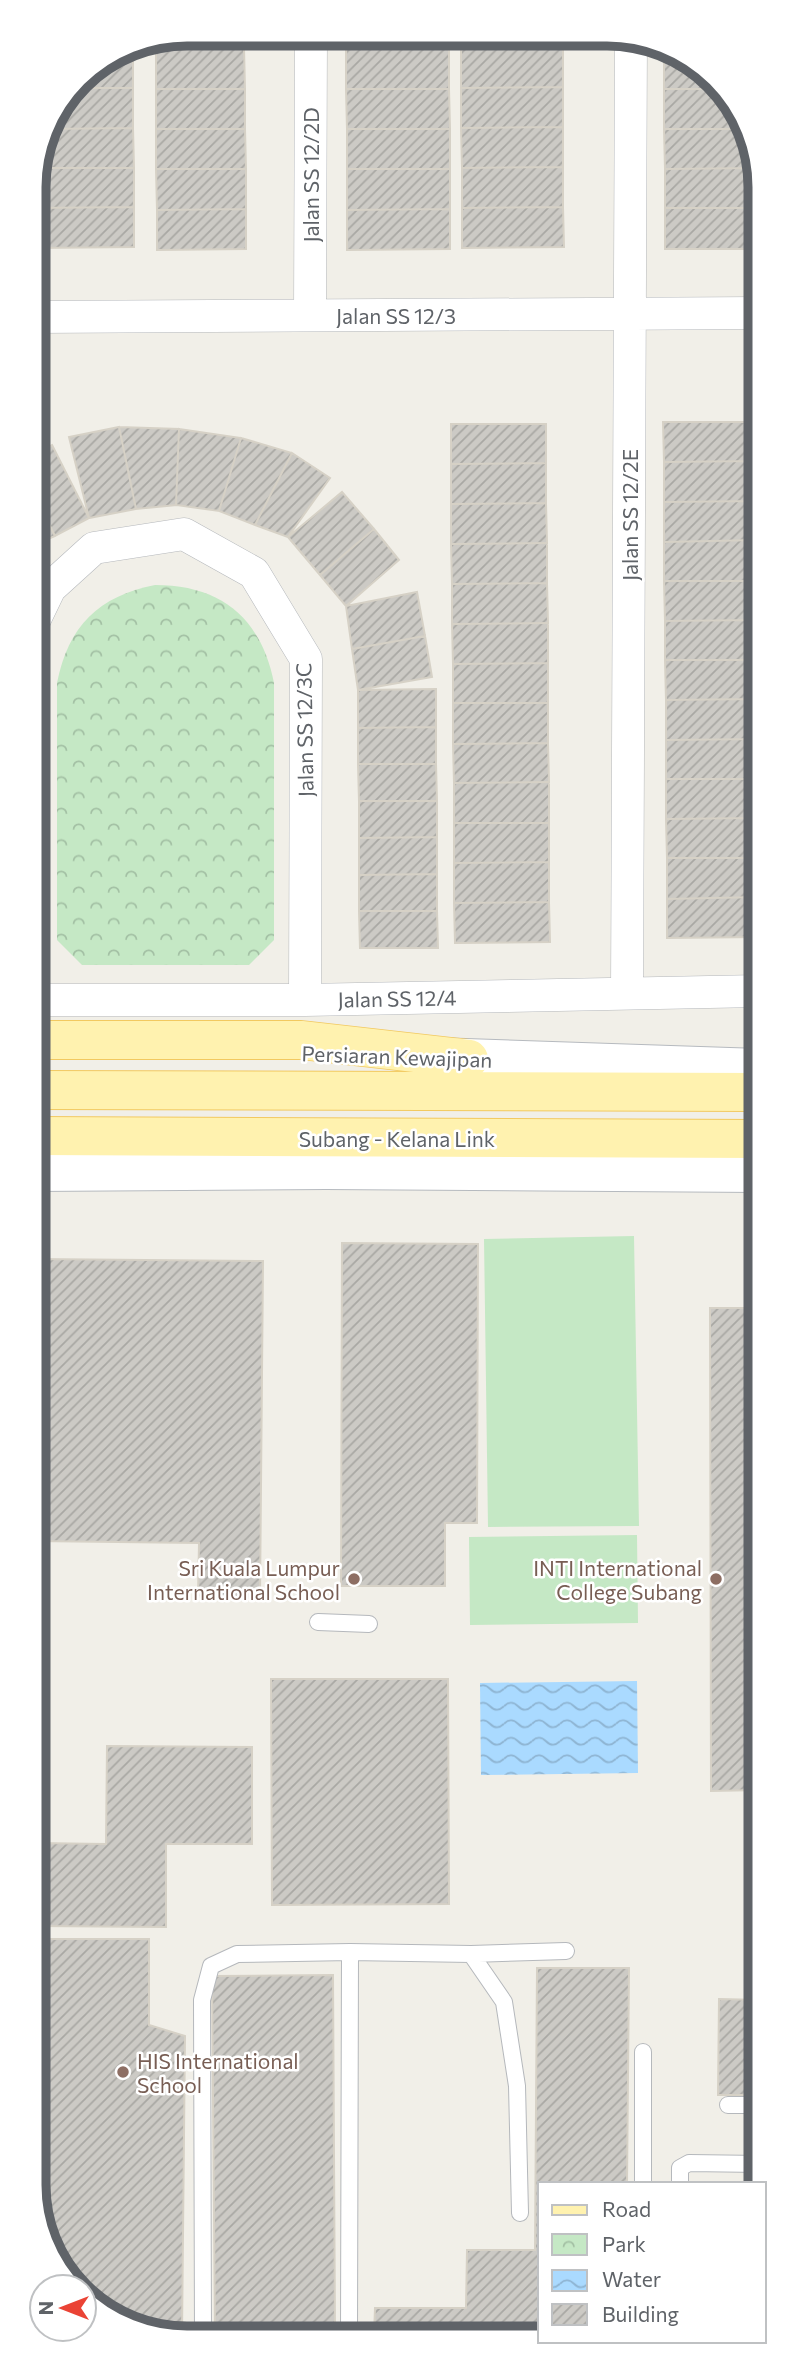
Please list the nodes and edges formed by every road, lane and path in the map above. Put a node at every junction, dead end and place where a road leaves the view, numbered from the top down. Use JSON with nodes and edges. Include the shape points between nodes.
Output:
{"nodes":[{"id":1,"x":311,"y":46,"type":"edge"},
{"id":2,"x":631,"y":48,"type":"edge"},
{"id":3,"x":748,"y":313,"type":"edge"},
{"id":4,"x":630,"y":314,"type":"junction"},
{"id":5,"x":310,"y":315,"type":"junction"},
{"id":6,"x":46,"y":317,"type":"edge"},
{"id":7,"x":46,"y":597,"type":"edge"},
{"id":8,"x":748,"y":991,"type":"edge"},
{"id":9,"x":627,"y":993,"type":"junction"},
{"id":10,"x":46,"y":1000,"type":"edge"},
{"id":11,"x":305,"y":1000,"type":"junction"},
{"id":12,"x":46,"y":1040,"type":"edge"},
{"id":13,"x":46,"y":1052,"type":"edge"},
{"id":14,"x":469,"y":1059,"type":"junction"},
{"id":15,"x":748,"y":1068,"type":"edge"},
{"id":16,"x":46,"y":1090,"type":"edge"},
{"id":17,"x":748,"y":1092,"type":"edge"},
{"id":18,"x":46,"y":1136,"type":"edge"},
{"id":19,"x":748,"y":1139,"type":"edge"},
{"id":20,"x":46,"y":1172,"type":"edge"},
{"id":21,"x":748,"y":1173,"type":"edge"},
{"id":22,"x":318,"y":1622,"type":"dead end"},
{"id":23,"x":369,"y":1623,"type":"dead end"},
{"id":24,"x":566,"y":1951,"type":"dead end"},
{"id":25,"x":350,"y":1952,"type":"junction"},
{"id":26,"x":471,"y":1954,"type":"junction"},
{"id":27,"x":643,"y":2052,"type":"dead end"},
{"id":28,"x":728,"y":2105,"type":"dead end"},
{"id":29,"x":748,"y":2105,"type":"edge"},
{"id":30,"x":748,"y":2164,"type":"edge"},
{"id":31,"x":643,"y":2182,"type":"edge"},
{"id":32,"x":680,"y":2182,"type":"edge"},
{"id":33,"x":520,"y":2213,"type":"dead end"},
{"id":34,"x":204,"y":2326,"type":"edge"},
{"id":35,"x":349,"y":2326,"type":"edge"}],
"edges":[{"from":1,"to":5,"type":"street","name":"Jalan SS 12/2D"},
{"from":2,"to":4,"type":"street","name":"Jalan SS 12/2E"},
{"from":3,"to":4,"type":"street","name":"Jalan SS 12/3"},
{"from":4,"to":5,"type":"street","name":"Jalan SS 12/3"},
{"from":4,"to":9,"type":"street","name":"Jalan SS 12/2E"},
{"from":5,"to":6,"type":"street","name":"Jalan SS 12/3"},
{"from":7,"to":11,"type":"street","name":"Jalan SS 12/3C","via":[[94,548],[184,534],[254,573],[306,659]]},
{"from":8,"to":9,"type":"street","name":"Jalan SS 12/4"},
{"from":9,"to":11,"type":"street","name":"Jalan SS 12/4"},
{"from":10,"to":11,"type":"street","name":"Jalan SS 12/4"},
{"from":12,"to":14,"type":"main road","via":[[301,1040]]},
{"from":13,"to":14,"type":"main road","name":"Persiaran Kewajipan","via":[[293,1052]]},
{"from":14,"to":15,"type":"main road","name":"Persiaran Kewajipan"},
{"from":16,"to":17,"type":"main road"},
{"from":18,"to":19,"type":"main road","name":"Subang - Kelana Link"},
{"from":20,"to":21,"type":"main road"},
{"from":22,"to":23,"type":"lane"},
{"from":24,"to":26,"type":"lane"},
{"from":25,"to":26,"type":"lane"},
{"from":25,"to":34,"type":"lane","via":[[237,1954],[211,1966],[202,2000]]},
{"from":25,"to":35,"type":"lane"},
{"from":26,"to":33,"type":"lane","via":[[504,2002],[517,2086]]},
{"from":27,"to":31,"type":"lane"},
{"from":28,"to":29,"type":"lane"},
{"from":30,"to":32,"type":"lane","via":[[688,2163],[680,2168]]}]}
